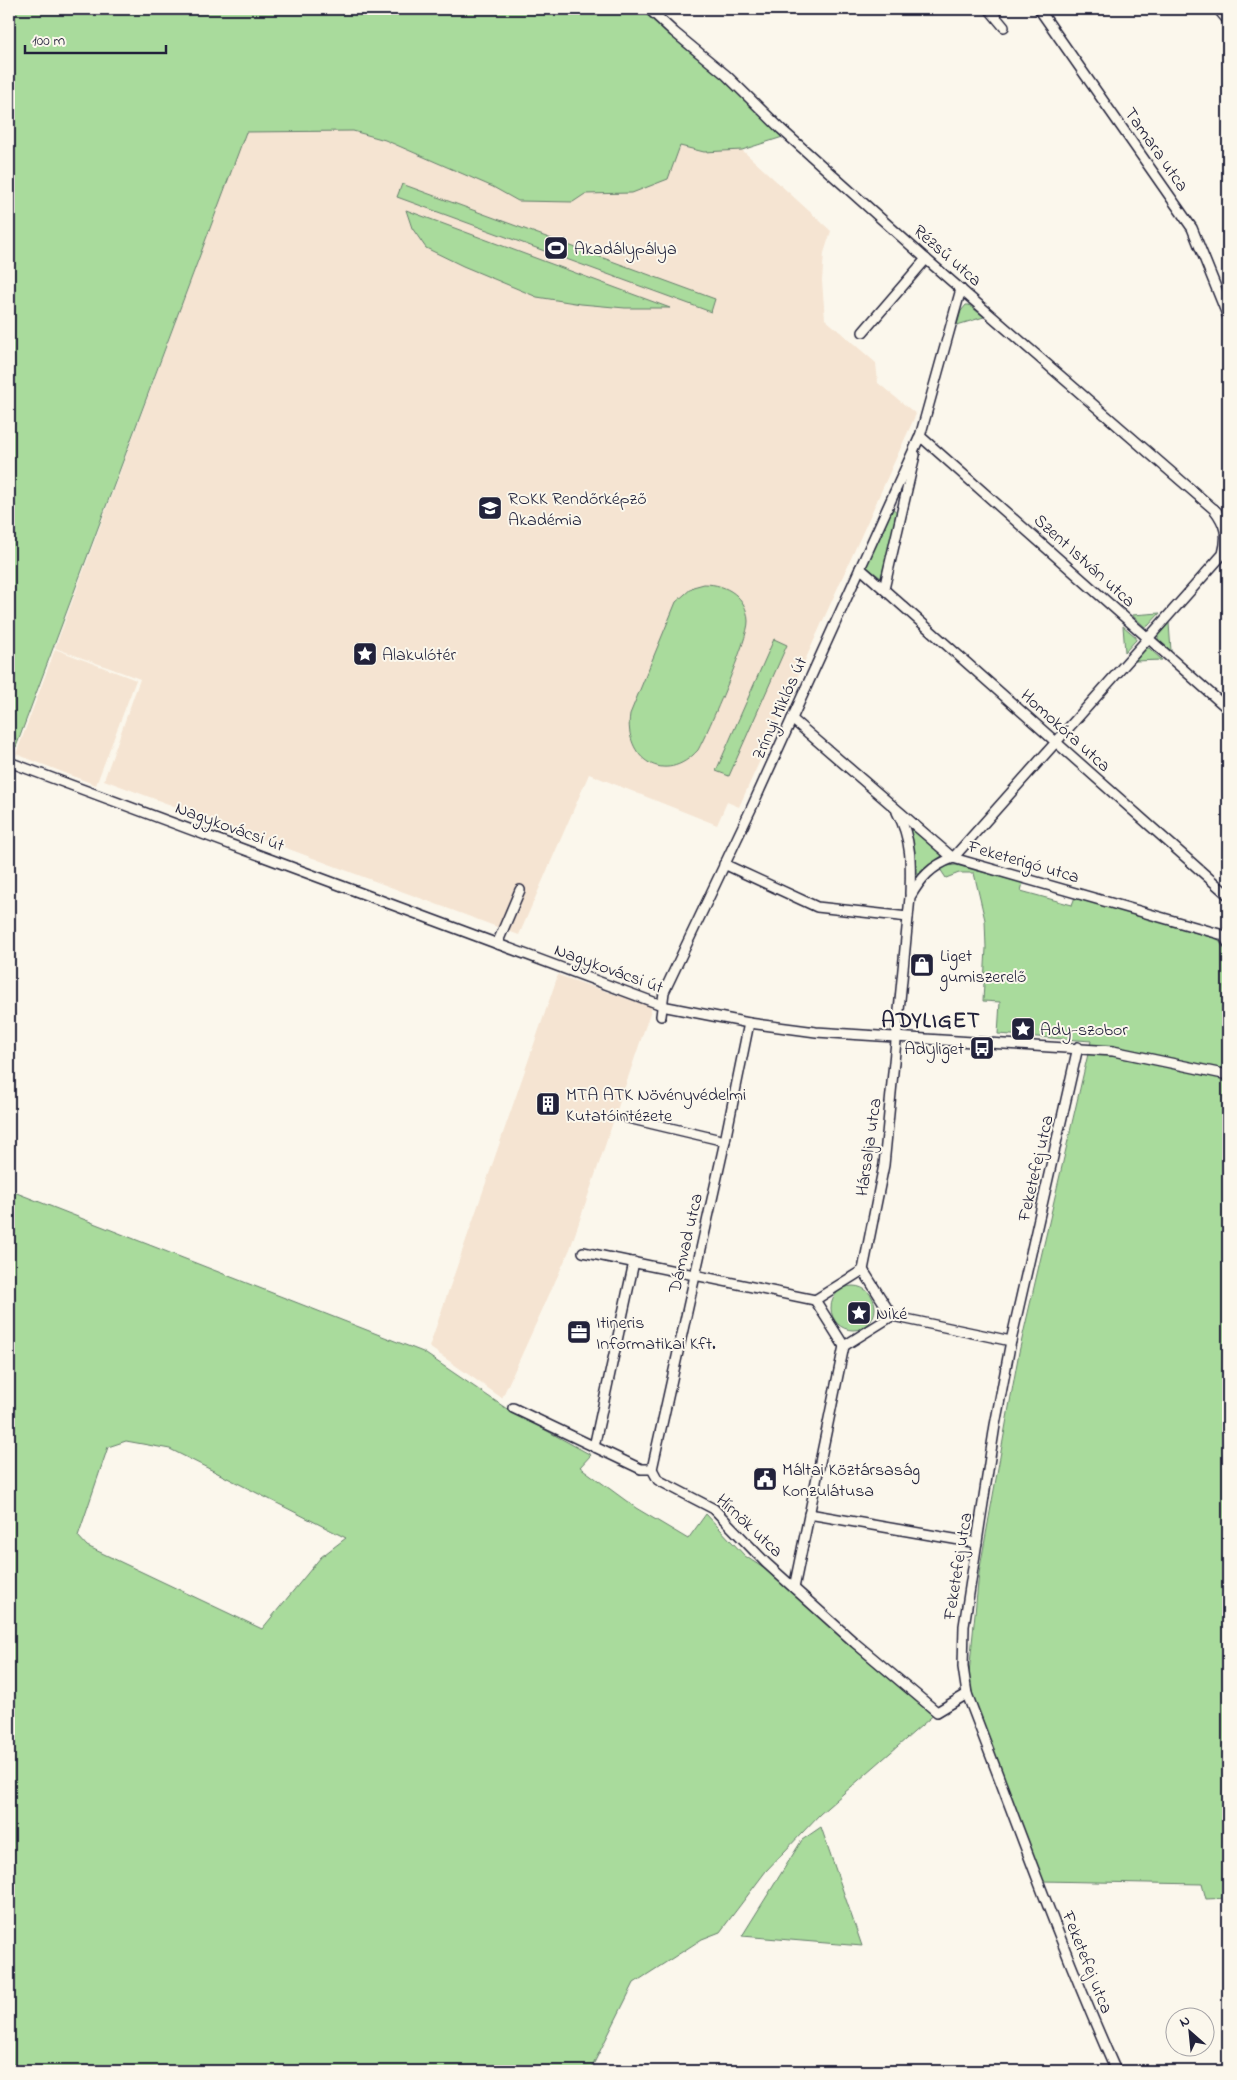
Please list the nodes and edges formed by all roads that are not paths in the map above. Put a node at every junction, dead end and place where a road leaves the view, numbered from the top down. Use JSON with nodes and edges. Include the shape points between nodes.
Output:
{"nodes":[{"id":1,"x":649,"y":9,"type":"edge"},
{"id":2,"x":989,"y":9,"type":"edge"},
{"id":3,"x":1039,"y":9,"type":"edge"},
{"id":4,"x":1218,"y":9,"type":"edge"},
{"id":5,"x":1228,"y":21,"type":"edge"},
{"id":6,"x":1004,"y":27,"type":"dead end"},
{"id":7,"x":926,"y":258,"type":"junction"},
{"id":8,"x":961,"y":289,"type":"junction"},
{"id":9,"x":1228,"y":318,"type":"edge"},
{"id":10,"x":863,"y":332,"type":"dead end"},
{"id":11,"x":920,"y":436,"type":"junction"},
{"id":12,"x":1214,"y":509,"type":"junction"},
{"id":13,"x":1228,"y":522,"type":"edge"},
{"id":14,"x":1226,"y":553,"type":"edge"},
{"id":15,"x":860,"y":568,"type":"junction"},
{"id":16,"x":884,"y":588,"type":"junction"},
{"id":17,"x":1147,"y":638,"type":"junction"},
{"id":18,"x":1228,"y":709,"type":"edge"},
{"id":19,"x":792,"y":719,"type":"junction"},
{"id":20,"x":1054,"y":742,"type":"junction"},
{"id":21,"x":9,"y":762,"type":"edge"},
{"id":22,"x":895,"y":808,"type":"junction"},
{"id":23,"x":953,"y":858,"type":"junction"},
{"id":24,"x":724,"y":864,"type":"junction"},
{"id":25,"x":520,"y":890,"type":"dead end"},
{"id":26,"x":1228,"y":895,"type":"edge"},
{"id":27,"x":910,"y":897,"type":"junction"},
{"id":28,"x":908,"y":918,"type":"junction"},
{"id":29,"x":1226,"y":935,"type":"edge"},
{"id":30,"x":497,"y":944,"type":"junction"},
{"id":31,"x":662,"y":1006,"type":"junction"},
{"id":32,"x":661,"y":1016,"type":"dead end"},
{"id":33,"x":749,"y":1023,"type":"junction"},
{"id":34,"x":898,"y":1033,"type":"junction"},
{"id":35,"x":1078,"y":1047,"type":"junction"},
{"id":36,"x":1228,"y":1075,"type":"edge"},
{"id":37,"x":628,"y":1118,"type":"dead end"},
{"id":38,"x":725,"y":1141,"type":"junction"},
{"id":39,"x":583,"y":1252,"type":"dead end"},
{"id":40,"x":634,"y":1262,"type":"junction"},
{"id":41,"x":863,"y":1270,"type":"junction"},
{"id":42,"x":694,"y":1274,"type":"junction"},
{"id":43,"x":815,"y":1300,"type":"junction"},
{"id":44,"x":892,"y":1316,"type":"junction"},
{"id":45,"x":1011,"y":1340,"type":"junction"},
{"id":46,"x":844,"y":1346,"type":"junction"},
{"id":47,"x":513,"y":1408,"type":"dead end"},
{"id":48,"x":594,"y":1447,"type":"junction"},
{"id":49,"x":652,"y":1469,"type":"junction"},
{"id":50,"x":810,"y":1514,"type":"junction"},
{"id":51,"x":977,"y":1543,"type":"junction"},
{"id":52,"x":794,"y":1588,"type":"junction"},
{"id":53,"x":967,"y":1694,"type":"junction"},
{"id":54,"x":1116,"y":2071,"type":"edge"}],
"edges":[{"from":1,"to":7,"type":"street","name":"Rézsű utca","via":[[719,68]]},
{"from":2,"to":6,"type":"street"},
{"from":3,"to":9,"type":"street","name":"Tamara utca","via":[[1192,228]]},
{"from":4,"to":5,"type":"street"},
{"from":7,"to":8,"type":"street","name":"Rézsű utca"},
{"from":7,"to":10,"type":"street"},
{"from":8,"to":11,"type":"street","name":"Zrínyi Miklós út"},
{"from":8,"to":12,"type":"street","name":"Rézsű utca"},
{"from":11,"to":15,"type":"street","name":"Zrínyi Miklós út"},
{"from":11,"to":16,"type":"street","name":"Zrínyi Miklós út"},
{"from":11,"to":17,"type":"street","name":"Szent István utca"},
{"from":12,"to":13,"type":"street","name":"Rézsű utca"},
{"from":12,"to":14,"type":"street","via":[[1224,523]]},
{"from":14,"to":17,"type":"street"},
{"from":15,"to":16,"type":"street","name":"Homokóra utca"},
{"from":15,"to":19,"type":"street","name":"Zrínyi Miklós út"},
{"from":16,"to":20,"type":"street","name":"Homokóra utca"},
{"from":17,"to":18,"type":"street","name":"Szent István utca"},
{"from":17,"to":20,"type":"street"},
{"from":19,"to":22,"type":"street","name":"Feketerigó utca"},
{"from":19,"to":24,"type":"street","name":"Zrínyi Miklós út"},
{"from":20,"to":23,"type":"street"},
{"from":20,"to":26,"type":"street","name":"Homokóra utca"},
{"from":21,"to":30,"type":"street","name":"Nagykovácsi út"},
{"from":22,"to":23,"type":"street","name":"Feketerigó utca"},
{"from":22,"to":27,"type":"street","name":"Hársalja utca","via":[[906,828],[910,847]]},
{"from":23,"to":27,"type":"street","via":[[930,869]]},
{"from":23,"to":29,"type":"street","name":"Feketerigó utca"},
{"from":24,"to":28,"type":"street","via":[[816,908]]},
{"from":24,"to":31,"type":"street","name":"Zrínyi Miklós út","via":[[664,992]]},
{"from":25,"to":30,"type":"street"},
{"from":27,"to":28,"type":"street","name":"Hársalja utca"},
{"from":28,"to":34,"type":"street","name":"Hársalja utca"},
{"from":30,"to":31,"type":"street","name":"Nagykovácsi út"},
{"from":31,"to":32,"type":"street","name":"Zrínyi Miklós út"},
{"from":31,"to":33,"type":"street","name":"Nagykovácsi út"},
{"from":33,"to":34,"type":"street","name":"Nagykovácsi út","via":[[816,1032]]},
{"from":33,"to":38,"type":"street","name":"Dámvad utca"},
{"from":34,"to":35,"type":"street","name":"Nagykovácsi út"},
{"from":34,"to":41,"type":"street","name":"Hársalja utca","via":[[884,1165]]},
{"from":35,"to":36,"type":"street","name":"Nagykovácsi út","via":[[1113,1050]]},
{"from":35,"to":45,"type":"street","name":"Feketefej utca"},
{"from":37,"to":38,"type":"street"},
{"from":38,"to":42,"type":"street","name":"Dámvad utca"},
{"from":39,"to":40,"type":"street"},
{"from":40,"to":42,"type":"street"},
{"from":40,"to":48,"type":"street"},
{"from":41,"to":43,"type":"street"},
{"from":41,"to":44,"type":"street"},
{"from":42,"to":43,"type":"street"},
{"from":42,"to":49,"type":"street","name":"Dámvad utca"},
{"from":43,"to":46,"type":"street"},
{"from":44,"to":45,"type":"street"},
{"from":44,"to":46,"type":"street"},
{"from":45,"to":51,"type":"street","name":"Feketefej utca"},
{"from":46,"to":50,"type":"street"},
{"from":47,"to":48,"type":"street","name":"Hírnök utca"},
{"from":48,"to":49,"type":"street","name":"Hírnök utca","via":[[642,1468]]},
{"from":49,"to":52,"type":"street","name":"Hírnök utca","via":[[658,1480],[714,1509]]},
{"from":50,"to":51,"type":"street"},
{"from":50,"to":52,"type":"street"},
{"from":51,"to":53,"type":"street","name":"Feketefej utca","via":[[963,1640]]},
{"from":52,"to":53,"type":"street","name":"Hírnök utca","via":[[937,1712]]},
{"from":53,"to":54,"type":"street","name":"Feketefej utca","via":[[1072,1971]]}]}
